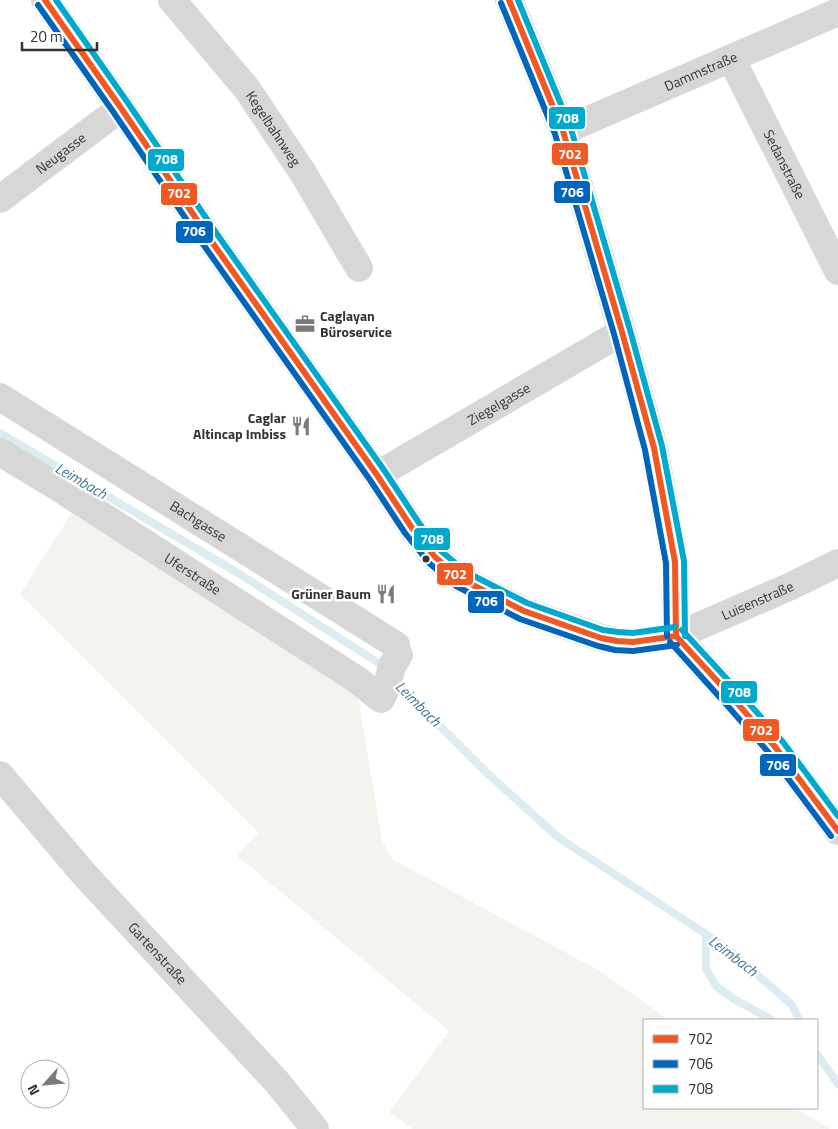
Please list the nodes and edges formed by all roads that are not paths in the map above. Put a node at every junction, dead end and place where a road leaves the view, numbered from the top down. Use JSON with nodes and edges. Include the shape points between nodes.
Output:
{"nodes":[{"id":1,"x":45,"y":0,"type":"edge"},
{"id":2,"x":172,"y":0,"type":"edge"},
{"id":3,"x":508,"y":0,"type":"edge"},
{"id":4,"x":838,"y":12,"type":"edge"},
{"id":5,"x":731,"y":58,"type":"junction"},
{"id":6,"x":121,"y":108,"type":"junction"},
{"id":7,"x":563,"y":131,"type":"junction"},
{"id":8,"x":0,"y":199,"type":"edge"},
{"id":9,"x":359,"y":268,"type":"dead end"},
{"id":10,"x":838,"y":271,"type":"edge"},
{"id":11,"x":622,"y":332,"type":"junction"},
{"id":12,"x":0,"y":397,"type":"edge"},
{"id":13,"x":0,"y":452,"type":"edge"},
{"id":14,"x":377,"y":475,"type":"junction"},
{"id":15,"x":838,"y":563,"type":"edge"},
{"id":16,"x":676,"y":636,"type":"junction"},
{"id":17,"x":390,"y":671,"type":"joint"},
{"id":18,"x":0,"y":775,"type":"edge"},
{"id":19,"x":838,"y":831,"type":"edge"},
{"id":20,"x":315,"y":1129,"type":"edge"}],
"edges":[{"from":1,"to":6,"type":"street","name":"Luisenstraße"},
{"from":2,"to":9,"type":"street","name":"Kegelbahnweg","via":[[247,89]]},
{"from":3,"to":7,"type":"street"},
{"from":4,"to":5,"type":"street","name":"Dammstraße"},
{"from":5,"to":7,"type":"street","name":"Dammstraße"},
{"from":5,"to":10,"type":"street","name":"Sedanstraße"},
{"from":6,"to":8,"type":"street","name":"Neugasse"},
{"from":6,"to":14,"type":"street","name":"Luisenstraße"},
{"from":7,"to":11,"type":"street"},
{"from":11,"to":14,"type":"street","name":"Ziegelgasse"},
{"from":11,"to":16,"type":"street","via":[[654,448],[675,562]]},
{"from":12,"to":17,"type":"street","name":"Bachgasse"},
{"from":13,"to":17,"type":"street","name":"Uferstraße","via":[[356,678]]},
{"from":14,"to":16,"type":"street","name":"Luisenstraße","via":[[435,557],[461,579],[524,610],[601,638],[633,642]]},
{"from":15,"to":16,"type":"street","name":"Luisenstraße"},
{"from":16,"to":19,"type":"street","via":[[776,748]]},
{"from":18,"to":20,"type":"street","name":"Gartenstraße","via":[[84,874],[277,1082]]}]}
